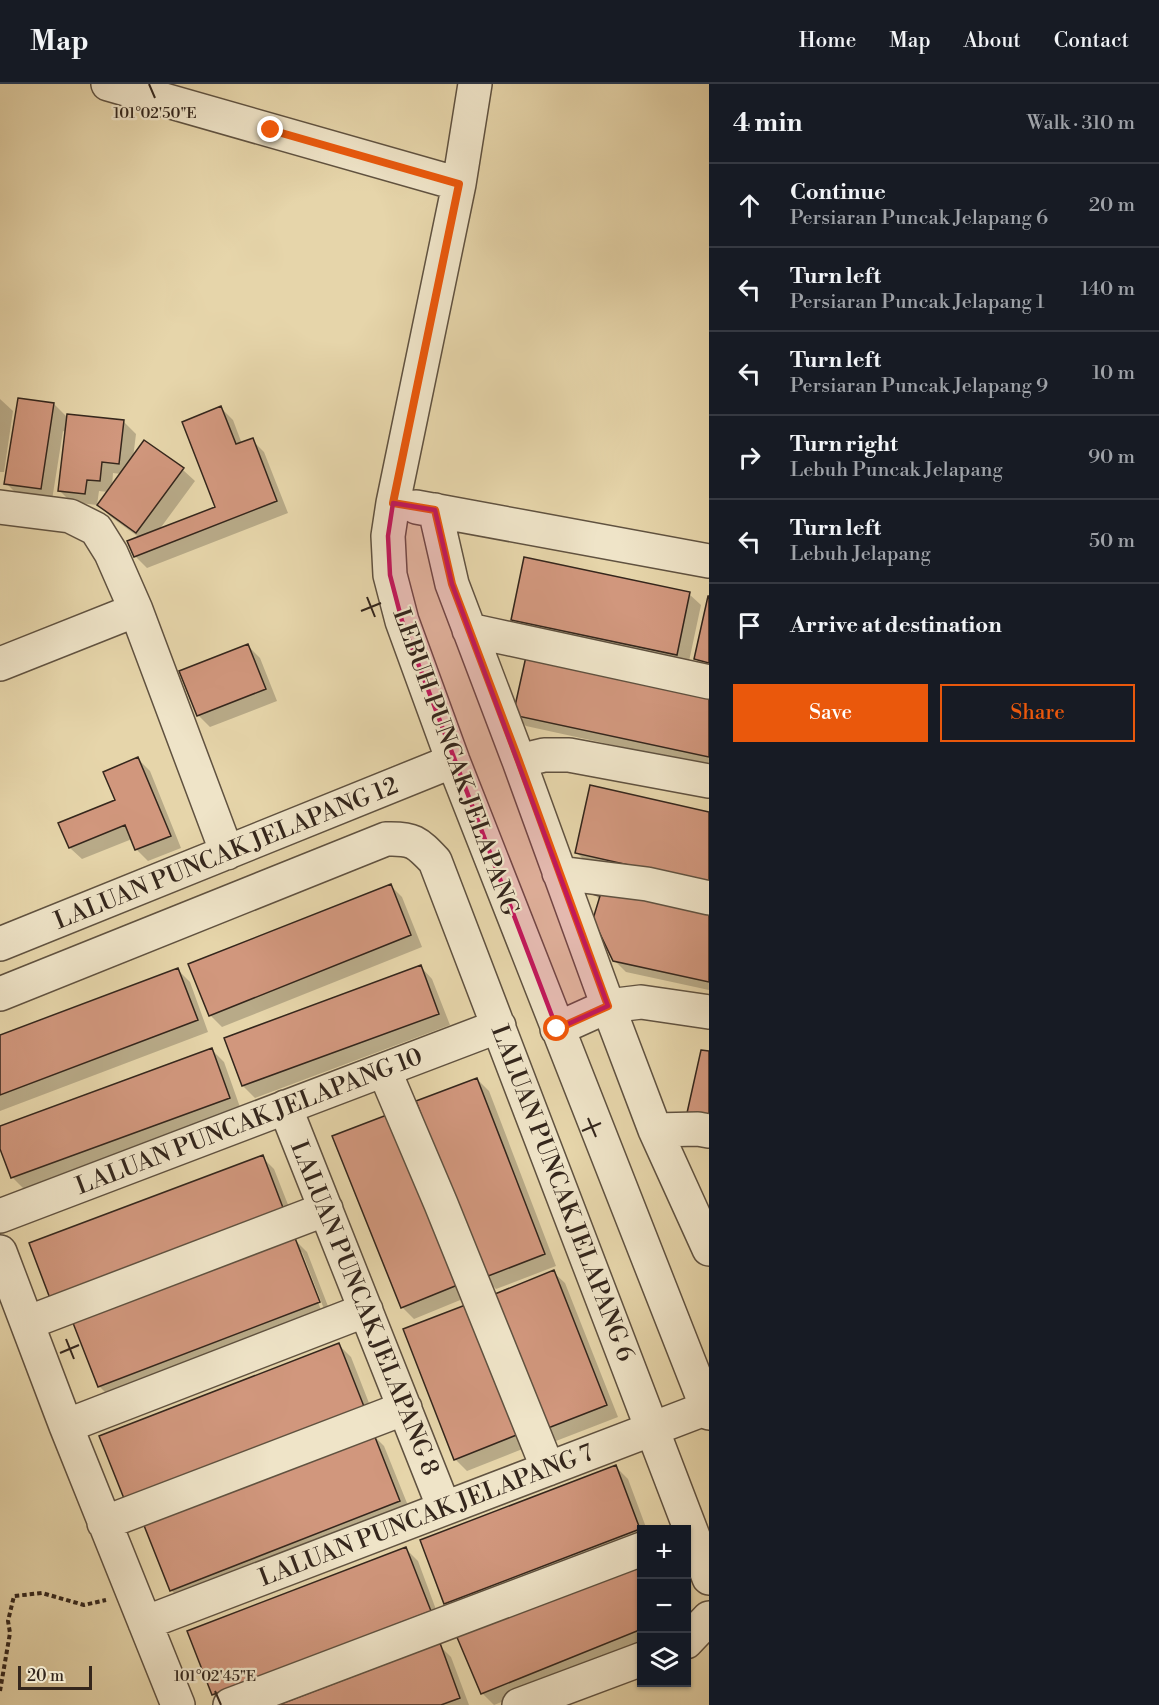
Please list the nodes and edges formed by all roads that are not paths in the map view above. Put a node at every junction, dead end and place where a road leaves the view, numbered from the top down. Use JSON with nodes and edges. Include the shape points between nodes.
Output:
{"nodes":[{"id":1,"x":108,"y":84,"type":"edge"},
{"id":2,"x":475,"y":84,"type":"edge"},
{"id":3,"x":459,"y":184,"type":"junction"},
{"id":4,"x":393,"y":503,"type":"junction"},
{"id":5,"x":0,"y":507,"type":"edge"},
{"id":6,"x":435,"y":510,"type":"junction"},
{"id":7,"x":709,"y":561,"type":"edge"},
{"id":8,"x":136,"y":610,"type":"junction"},
{"id":9,"x":469,"y":630,"type":"junction"},
{"id":10,"x":0,"y":664,"type":"edge"},
{"id":11,"x":709,"y":682,"type":"edge"},
{"id":12,"x":453,"y":761,"type":"junction"},
{"id":13,"x":519,"y":761,"type":"junction"},
{"id":14,"x":709,"y":781,"type":"edge"},
{"id":15,"x":387,"y":839,"type":"joint"},
{"id":16,"x":227,"y":854,"type":"junction"},
{"id":17,"x":559,"y":873,"type":"junction"},
{"id":18,"x":709,"y":898,"type":"edge"},
{"id":19,"x":0,"y":944,"type":"edge"},
{"id":20,"x":0,"y":994,"type":"edge"},
{"id":21,"x":608,"y":1006,"type":"junction"},
{"id":22,"x":709,"y":1012,"type":"edge"},
{"id":23,"x":499,"y":1026,"type":"junction"},
{"id":24,"x":557,"y":1029,"type":"junction"},
{"id":25,"x":384,"y":1070,"type":"junction"},
{"id":26,"x":285,"y":1107,"type":"junction"},
{"id":27,"x":655,"y":1130,"type":"junction"},
{"id":28,"x":709,"y":1131,"type":"edge"},
{"id":29,"x":326,"y":1209,"type":"junction"},
{"id":30,"x":0,"y":1216,"type":"edge"},
{"id":31,"x":709,"y":1249,"type":"edge"},
{"id":32,"x":0,"y":1252,"type":"edge"},
{"id":33,"x":366,"y":1310,"type":"junction"},
{"id":34,"x":27,"y":1323,"type":"junction"},
{"id":35,"x":405,"y":1408,"type":"junction"},
{"id":36,"x":708,"y":1410,"type":"edge"},
{"id":37,"x":66,"y":1426,"type":"junction"},
{"id":38,"x":653,"y":1428,"type":"junction"},
{"id":39,"x":548,"y":1469,"type":"junction"},
{"id":40,"x":444,"y":1508,"type":"junction"},
{"id":41,"x":104,"y":1523,"type":"junction"},
{"id":42,"x":687,"y":1525,"type":"edge"},
{"id":43,"x":691,"y":1536,"type":"edge"},
{"id":44,"x":637,"y":1551,"type":"edge"},
{"id":45,"x":709,"y":1578,"type":"edge"},
{"id":46,"x":709,"y":1618,"type":"edge"},
{"id":47,"x":145,"y":1623,"type":"junction"},
{"id":48,"x":691,"y":1638,"type":"edge"},
{"id":49,"x":637,"y":1661,"type":"edge"},
{"id":50,"x":178,"y":1705,"type":"edge"},
{"id":51,"x":230,"y":1705,"type":"edge"},
{"id":52,"x":519,"y":1705,"type":"edge"}],
"edges":[{"from":1,"to":3,"type":"street"},
{"from":2,"to":3,"type":"street","name":"LEBUH PUNCAK JELAPANG"},
{"from":3,"to":4,"type":"street","name":"LEBUH PUNCAK JELAPANG"},
{"from":4,"to":6,"type":"street"},
{"from":4,"to":12,"type":"street","name":"LEBUH PUNCAK JELAPANG","via":[[388,536],[390,576],[402,621]]},
{"from":5,"to":8,"type":"street","via":[[70,516],[96,529]]},
{"from":6,"to":7,"type":"street"},
{"from":6,"to":9,"type":"street","via":[[452,584]]},
{"from":8,"to":10,"type":"street"},
{"from":8,"to":16,"type":"street"},
{"from":9,"to":11,"type":"street"},
{"from":9,"to":13,"type":"street"},
{"from":12,"to":16,"type":"street","name":"LALUAN PUNCAK JELAPANG 12"},
{"from":12,"to":24,"type":"street","name":"LEBUH PUNCAK JELAPANG"},
{"from":13,"to":14,"type":"street","via":[[569,755]]},
{"from":13,"to":17,"type":"street"},
{"from":15,"to":20,"type":"street","name":"LALUAN PUNCAK JELAPANG 12"},
{"from":15,"to":23,"type":"street","name":"LALUAN PUNCAK JELAPANG 6","via":[[406,839],[421,846],[435,861]]},
{"from":16,"to":19,"type":"street","name":"LALUAN PUNCAK JELAPANG 12"},
{"from":17,"to":18,"type":"street","via":[[647,884]]},
{"from":17,"to":21,"type":"street"},
{"from":21,"to":22,"type":"street","via":[[641,1002]]},
{"from":21,"to":24,"type":"street"},
{"from":21,"to":27,"type":"street"},
{"from":23,"to":25,"type":"street","name":"LALUAN PUNCAK JELAPANG 10"},
{"from":23,"to":38,"type":"street","name":"LALUAN PUNCAK JELAPANG 6"},
{"from":24,"to":36,"type":"street","name":"LEBUH PUNCAK JELAPANG"},
{"from":25,"to":26,"type":"street","name":"LALUAN PUNCAK JELAPANG 10"},
{"from":25,"to":39,"type":"street"},
{"from":26,"to":29,"type":"street","name":"LALUAN PUNCAK JELAPANG 8"},
{"from":26,"to":30,"type":"street","name":"LALUAN PUNCAK JELAPANG 10"},
{"from":27,"to":28,"type":"street"},
{"from":27,"to":31,"type":"street"},
{"from":29,"to":33,"type":"street","name":"LALUAN PUNCAK JELAPANG 8"},
{"from":29,"to":34,"type":"street"},
{"from":32,"to":34,"type":"street"},
{"from":33,"to":35,"type":"street","name":"LALUAN PUNCAK JELAPANG 8"},
{"from":33,"to":37,"type":"street"},
{"from":34,"to":37,"type":"street"},
{"from":35,"to":40,"type":"street","name":"LALUAN PUNCAK JELAPANG 8"},
{"from":35,"to":41,"type":"street"},
{"from":36,"to":38,"type":"street","name":"LALUAN PUNCAK JELAPANG 7"},
{"from":37,"to":41,"type":"street"},
{"from":38,"to":39,"type":"street","name":"LALUAN PUNCAK JELAPANG 7"},
{"from":38,"to":42,"type":"street","name":"LALUAN PUNCAK JELAPANG 6"},
{"from":39,"to":40,"type":"street","name":"LALUAN PUNCAK JELAPANG 7"},
{"from":40,"to":47,"type":"street","name":"LALUAN PUNCAK JELAPANG 7"},
{"from":41,"to":47,"type":"street"},
{"from":43,"to":45,"type":"street","name":"LALUAN PUNCAK JELAPANG 6"},
{"from":44,"to":51,"type":"street"},
{"from":46,"to":48,"type":"street"},
{"from":47,"to":50,"type":"street"},
{"from":49,"to":52,"type":"street"}]}
